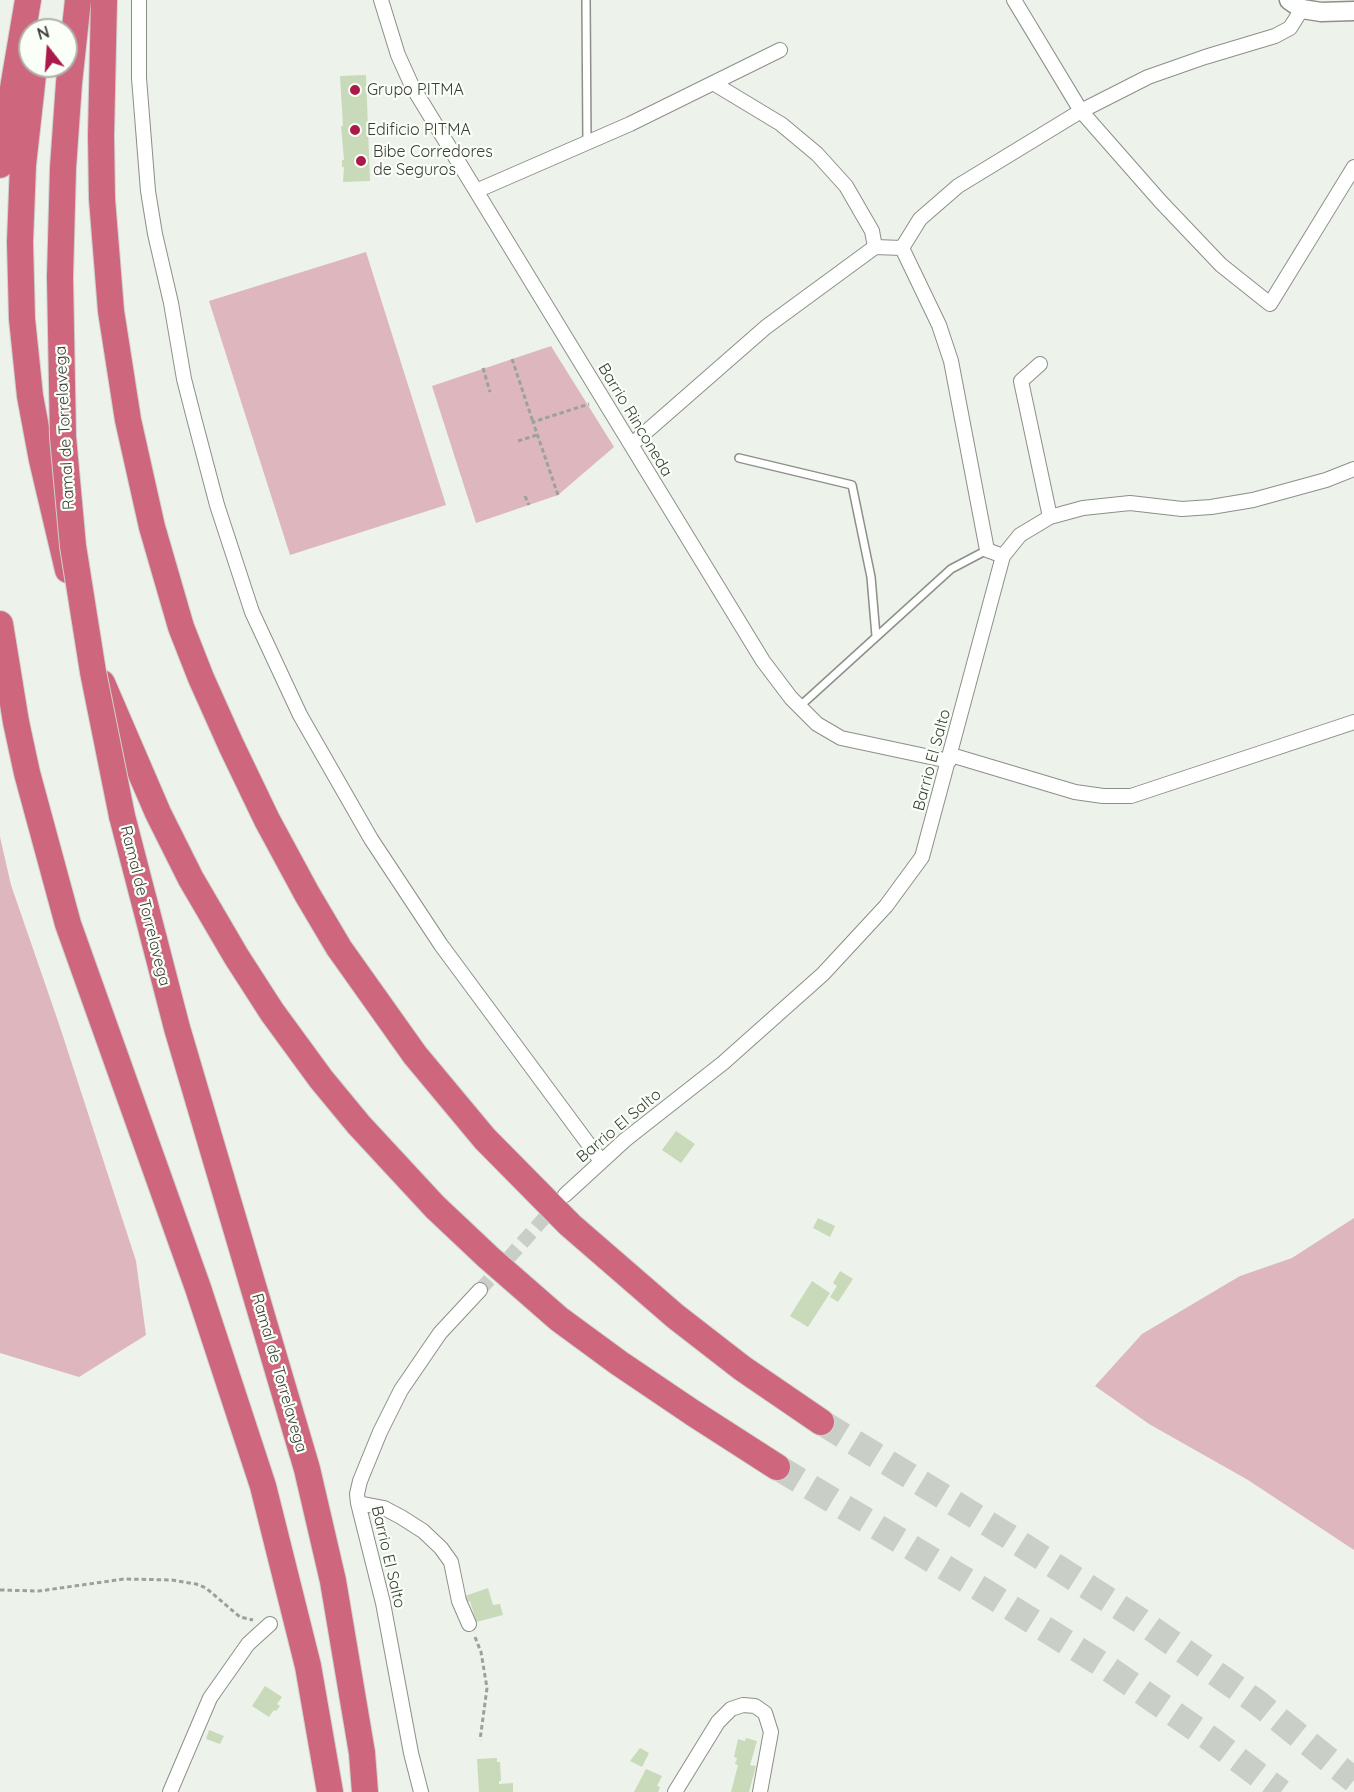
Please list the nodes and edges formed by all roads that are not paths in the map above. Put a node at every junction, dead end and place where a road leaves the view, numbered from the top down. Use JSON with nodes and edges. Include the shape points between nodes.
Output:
{"nodes":[{"id":1,"x":28,"y":0,"type":"edge"},
{"id":2,"x":44,"y":0,"type":"edge"},
{"id":3,"x":78,"y":0,"type":"edge"},
{"id":4,"x":104,"y":0,"type":"edge"},
{"id":5,"x":139,"y":0,"type":"edge"},
{"id":6,"x":381,"y":0,"type":"edge"},
{"id":7,"x":586,"y":0,"type":"edge"},
{"id":8,"x":1014,"y":0,"type":"edge"},
{"id":9,"x":1295,"y":4,"type":"edge"},
{"id":10,"x":1354,"y":11,"type":"edge"},
{"id":11,"x":42,"y":18,"type":"edge"},
{"id":12,"x":780,"y":50,"type":"dead end"},
{"id":13,"x":33,"y":78,"type":"edge"},
{"id":14,"x":713,"y":83,"type":"junction"},
{"id":15,"x":1081,"y":111,"type":"junction"},
{"id":16,"x":586,"y":143,"type":"junction"},
{"id":17,"x":0,"y":165,"type":"edge"},
{"id":18,"x":1354,"y":167,"type":"edge"},
{"id":19,"x":476,"y":190,"type":"junction"},
{"id":20,"x":875,"y":247,"type":"junction"},
{"id":21,"x":902,"y":248,"type":"junction"},
{"id":22,"x":1040,"y":364,"type":"dead end"},
{"id":23,"x":631,"y":446,"type":"junction"},
{"id":24,"x":739,"y":458,"type":"dead end"},
{"id":25,"x":1354,"y":469,"type":"edge"},
{"id":26,"x":1050,"y":517,"type":"junction"},
{"id":27,"x":987,"y":550,"type":"junction"},
{"id":28,"x":1003,"y":556,"type":"junction"},
{"id":29,"x":0,"y":624,"type":"edge"},
{"id":30,"x":876,"y":636,"type":"junction"},
{"id":31,"x":800,"y":706,"type":"junction"},
{"id":32,"x":1354,"y":722,"type":"edge"},
{"id":33,"x":950,"y":758,"type":"junction"},
{"id":34,"x":601,"y":1161,"type":"junction"},
{"id":35,"x":565,"y":1195,"type":"tunnel mouth"},
{"id":36,"x":480,"y":1290,"type":"tunnel mouth"},
{"id":37,"x":821,"y":1422,"type":"tunnel mouth"},
{"id":38,"x":777,"y":1467,"type":"tunnel mouth"},
{"id":39,"x":358,"y":1503,"type":"junction"},
{"id":40,"x":270,"y":1624,"type":"road end"},
{"id":41,"x":469,"y":1624,"type":"road end"},
{"id":42,"x":171,"y":1792,"type":"edge"},
{"id":43,"x":330,"y":1792,"type":"edge"},
{"id":44,"x":365,"y":1792,"type":"edge"},
{"id":45,"x":421,"y":1792,"type":"edge"},
{"id":46,"x":675,"y":1792,"type":"edge"},
{"id":47,"x":760,"y":1792,"type":"edge"}],
"edges":[{"from":1,"to":17,"type":"highway"},
{"from":2,"to":11,"type":"highway"},
{"from":3,"to":44,"type":"highway","name":"Ramal de Torrelavega","bridge":true,"via":[[63,168],[60,277],[63,437],[73,546],[122,816],[177,1028],[307,1469],[337,1604]]},
{"from":4,"to":37,"type":"highway","via":[[102,199],[111,311],[128,420],[152,527],[181,627],[267,820],[344,956],[415,1055],[485,1139],[570,1225],[649,1295],[742,1368]]},
{"from":5,"to":34,"type":"street","via":[[139,78],[155,234],[184,380],[217,505],[252,612],[300,715],[371,839],[441,945]]},
{"from":6,"to":19,"type":"street","name":"Barrio Rinconeda","via":[[412,86]]},
{"from":7,"to":16,"type":"lane"},
{"from":8,"to":15,"type":"street"},
{"from":9,"to":10,"type":"street","via":[[1321,12]]},
{"from":9,"to":15,"type":"street","via":[[1290,28],[1275,36],[1148,77]]},
{"from":12,"to":14,"type":"street"},
{"from":13,"to":38,"type":"highway","via":[[23,165],[20,278],[24,353],[42,460],[74,596],[107,696],[191,879],[266,1003],[321,1079],[435,1207],[559,1318],[665,1395]]},
{"from":14,"to":16,"type":"street"},
{"from":14,"to":20,"type":"street","via":[[781,124],[817,154],[846,186],[872,231]]},
{"from":15,"to":18,"type":"street","via":[[1221,265],[1270,304]]},
{"from":15,"to":21,"type":"street","via":[[958,186],[920,219]]},
{"from":16,"to":19,"type":"street"},
{"from":19,"to":23,"type":"street","name":"Barrio Rinconeda"},
{"from":20,"to":21,"type":"street"},
{"from":20,"to":23,"type":"street","via":[[766,327]]},
{"from":21,"to":27,"type":"street","via":[[939,325],[951,361]]},
{"from":22,"to":26,"type":"street","via":[[1022,381]]},
{"from":23,"to":31,"type":"street","name":"Barrio Rinconeda","via":[[763,661]]},
{"from":24,"to":30,"type":"lane","via":[[852,485],[871,577]]},
{"from":25,"to":26,"type":"street","name":"Barrio El Salto","via":[[1253,500],[1212,507],[1182,509],[1130,503],[1083,508]]},
{"from":26,"to":28,"type":"street","name":"Barrio El Salto","via":[[1020,534]]},
{"from":27,"to":28,"type":"street"},
{"from":27,"to":30,"type":"lane","via":[[951,569]]},
{"from":28,"to":33,"type":"street","name":"Barrio El Salto"},
{"from":29,"to":43,"type":"highway","via":[[27,773],[68,924],[198,1288],[263,1486],[308,1666]]},
{"from":30,"to":31,"type":"lane"},
{"from":31,"to":33,"type":"street","name":"Barrio Rinconeda","via":[[817,724],[841,738]]},
{"from":32,"to":33,"type":"street","name":"Barrio Rinconeda","via":[[1131,796],[1075,792]]},
{"from":33,"to":34,"type":"street","name":"Barrio El Salto","via":[[922,857],[886,906],[823,974],[723,1063]]},
{"from":34,"to":35,"type":"street","name":"Barrio El Salto"},
{"from":36,"to":39,"type":"street","name":"Barrio El Salto","via":[[434,1341],[401,1390],[360,1481]]},
{"from":39,"to":41,"type":"street","via":[[384,1508],[401,1517],[441,1548],[451,1562],[459,1601]]},
{"from":39,"to":45,"type":"street","name":"Barrio El Salto","via":[[383,1603]]},
{"from":40,"to":42,"type":"street","via":[[248,1644],[210,1698]]},
{"from":46,"to":47,"type":"street","via":[[718,1722],[731,1709],[743,1705],[755,1706],[765,1713],[771,1732]]}]}
